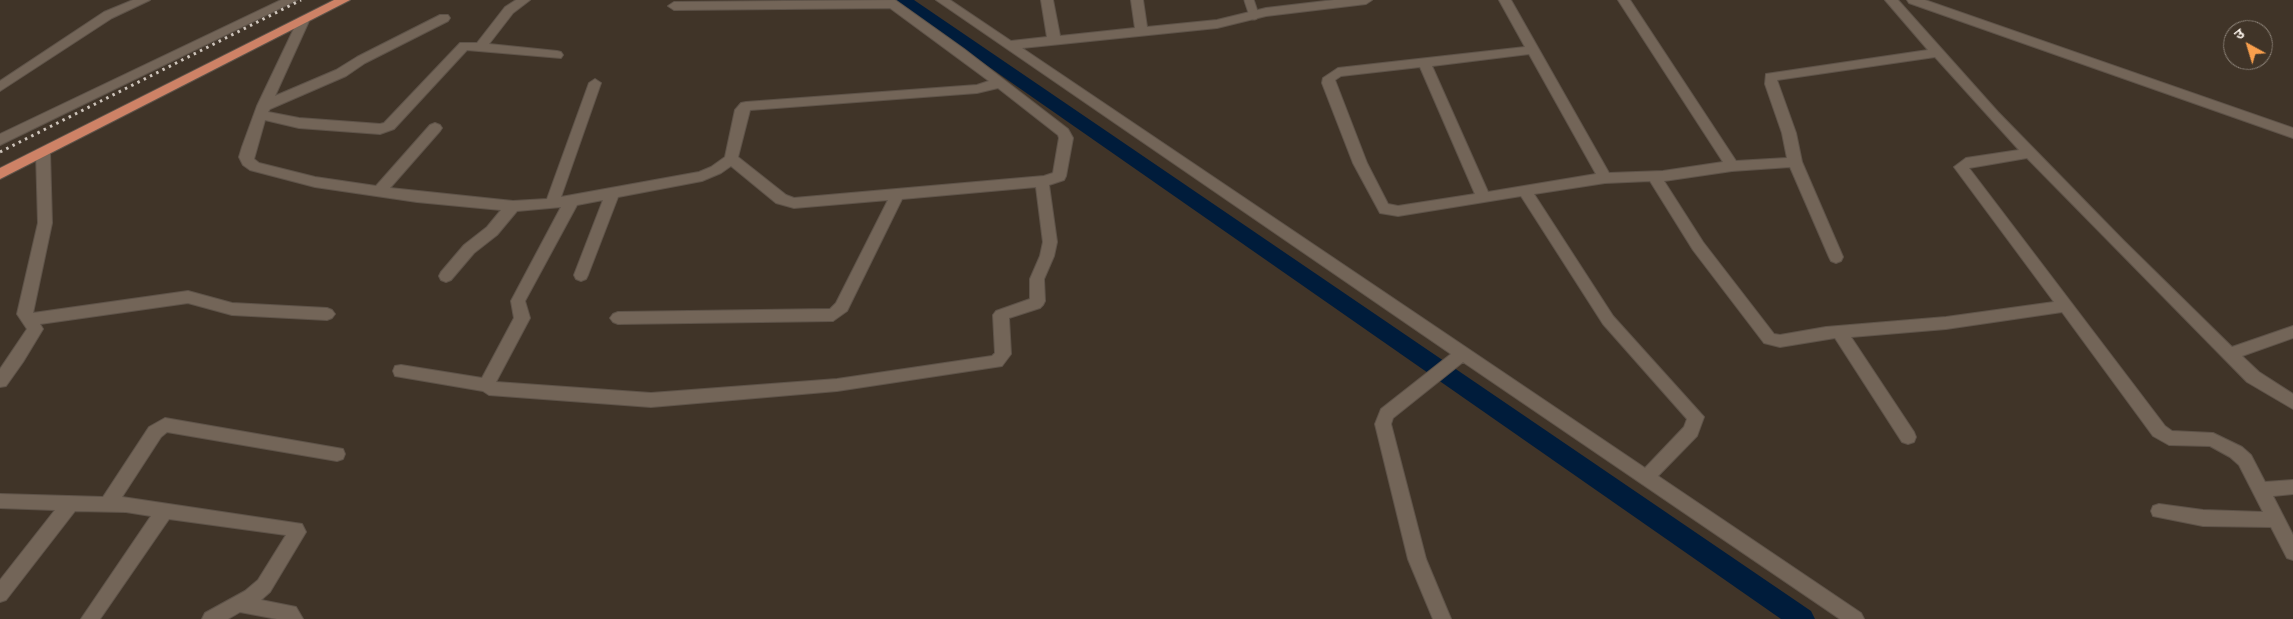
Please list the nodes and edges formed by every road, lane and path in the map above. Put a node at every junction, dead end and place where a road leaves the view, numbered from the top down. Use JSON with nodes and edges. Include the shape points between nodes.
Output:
{"nodes":[{"id":1,"x":144,"y":0,"type":"edge"},
{"id":2,"x":291,"y":0,"type":"edge"},
{"id":3,"x":344,"y":0,"type":"edge"},
{"id":4,"x":524,"y":0,"type":"edge"},
{"id":5,"x":1047,"y":0,"type":"edge"},
{"id":6,"x":1137,"y":0,"type":"edge"},
{"id":7,"x":1249,"y":0,"type":"edge"},
{"id":8,"x":1360,"y":0,"type":"edge"},
{"id":9,"x":1505,"y":0,"type":"edge"},
{"id":10,"x":1624,"y":0,"type":"edge"},
{"id":11,"x":1891,"y":0,"type":"edge"},
{"id":12,"x":1913,"y":0,"type":"edge"},
{"id":13,"x":946,"y":1,"type":"edge"},
{"id":14,"x":890,"y":2,"type":"edge"},
{"id":15,"x":674,"y":6,"type":"dead end"},
{"id":16,"x":1254,"y":14,"type":"junction"},
{"id":17,"x":444,"y":18,"type":"dead end"},
{"id":18,"x":303,"y":21,"type":"junction"},
{"id":19,"x":1142,"y":32,"type":"junction"},
{"id":20,"x":1054,"y":40,"type":"junction"},
{"id":21,"x":1011,"y":45,"type":"junction"},
{"id":22,"x":481,"y":46,"type":"junction"},
{"id":23,"x":1531,"y":50,"type":"junction"},
{"id":24,"x":1937,"y":53,"type":"junction"},
{"id":25,"x":557,"y":55,"type":"dead end"},
{"id":26,"x":1424,"y":62,"type":"junction"},
{"id":27,"x":595,"y":83,"type":"dead end"},
{"id":28,"x":1000,"y":83,"type":"junction"},
{"id":29,"x":0,"y":88,"type":"edge"},
{"id":30,"x":263,"y":111,"type":"junction"},
{"id":31,"x":435,"y":128,"type":"dead end"},
{"id":32,"x":2293,"y":133,"type":"edge"},
{"id":33,"x":0,"y":140,"type":"edge"},
{"id":34,"x":43,"y":152,"type":"junction"},
{"id":35,"x":2030,"y":153,"type":"junction"},
{"id":36,"x":731,"y":159,"type":"junction"},
{"id":37,"x":1795,"y":162,"type":"junction"},
{"id":38,"x":1732,"y":166,"type":"junction"},
{"id":39,"x":0,"y":174,"type":"edge"},
{"id":40,"x":1654,"y":176,"type":"junction"},
{"id":41,"x":1605,"y":178,"type":"junction"},
{"id":42,"x":1042,"y":182,"type":"junction"},
{"id":43,"x":379,"y":191,"type":"junction"},
{"id":44,"x":1526,"y":191,"type":"junction"},
{"id":45,"x":613,"y":192,"type":"junction"},
{"id":46,"x":897,"y":195,"type":"junction"},
{"id":47,"x":1483,"y":197,"type":"junction"},
{"id":48,"x":572,"y":200,"type":"junction"},
{"id":49,"x":552,"y":204,"type":"junction"},
{"id":50,"x":513,"y":206,"type":"junction"},
{"id":51,"x":1836,"y":258,"type":"dead end"},
{"id":52,"x":581,"y":275,"type":"dead end"},
{"id":53,"x":446,"y":276,"type":"dead end"},
{"id":54,"x":2065,"y":306,"type":"junction"},
{"id":55,"x":328,"y":314,"type":"dead end"},
{"id":56,"x":618,"y":318,"type":"dead end"},
{"id":57,"x":31,"y":319,"type":"junction"},
{"id":58,"x":1839,"y":332,"type":"junction"},
{"id":59,"x":2293,"y":332,"type":"edge"},
{"id":60,"x":2230,"y":354,"type":"junction"},
{"id":61,"x":1460,"y":355,"type":"junction"},
{"id":62,"x":401,"y":371,"type":"dead end"},
{"id":63,"x":0,"y":381,"type":"edge"},
{"id":64,"x":487,"y":385,"type":"junction"},
{"id":65,"x":2293,"y":402,"type":"edge"},
{"id":66,"x":1908,"y":437,"type":"dead end"},
{"id":67,"x":337,"y":454,"type":"dead end"},
{"id":68,"x":1646,"y":478,"type":"junction"},
{"id":69,"x":2293,"y":487,"type":"edge"},
{"id":70,"x":2260,"y":490,"type":"junction"},
{"id":71,"x":0,"y":501,"type":"edge"},
{"id":72,"x":71,"y":503,"type":"junction"},
{"id":73,"x":108,"y":504,"type":"junction"},
{"id":74,"x":165,"y":510,"type":"junction"},
{"id":75,"x":2159,"y":511,"type":"dead end"},
{"id":76,"x":2276,"y":520,"type":"junction"},
{"id":77,"x":2293,"y":552,"type":"edge"},
{"id":78,"x":0,"y":594,"type":"edge"},
{"id":79,"x":239,"y":604,"type":"junction"},
{"id":80,"x":90,"y":619,"type":"edge"},
{"id":81,"x":211,"y":619,"type":"edge"},
{"id":82,"x":294,"y":619,"type":"edge"},
{"id":83,"x":1442,"y":619,"type":"edge"},
{"id":84,"x":1855,"y":619,"type":"edge"}],
"edges":[{"from":1,"to":29,"type":"street","via":[[108,15]]},
{"from":2,"to":33,"type":"street"},
{"from":3,"to":18,"type":"highway"},
{"from":4,"to":22,"type":"street","via":[[509,10]]},
{"from":5,"to":20,"type":"street"},
{"from":6,"to":19,"type":"street"},
{"from":7,"to":16,"type":"lane"},
{"from":8,"to":16,"type":"street"},
{"from":9,"to":23,"type":"street"},
{"from":10,"to":38,"type":"street"},
{"from":11,"to":24,"type":"street"},
{"from":12,"to":32,"type":"street"},
{"from":13,"to":21,"type":"street"},
{"from":14,"to":15,"type":"street"},
{"from":14,"to":28,"type":"street"},
{"from":16,"to":19,"type":"street","via":[[1217,24]]},
{"from":17,"to":30,"type":"street"},
{"from":18,"to":30,"type":"street"},
{"from":18,"to":34,"type":"highway"},
{"from":19,"to":20,"type":"street"},
{"from":20,"to":21,"type":"street"},
{"from":21,"to":61,"type":"street"},
{"from":22,"to":25,"type":"street"},
{"from":22,"to":30,"type":"street","via":[[461,47],[384,128],[299,123]]},
{"from":23,"to":26,"type":"street"},
{"from":23,"to":41,"type":"street"},
{"from":24,"to":35,"type":"street"},
{"from":24,"to":37,"type":"street","via":[[1770,77]]},
{"from":26,"to":47,"type":"street"},
{"from":26,"to":47,"type":"street","via":[[1338,72],[1329,78],[1328,83],[1360,163],[1385,209],[1398,211]]},
{"from":27,"to":49,"type":"street"},
{"from":28,"to":36,"type":"street","via":[[977,90],[746,106],[742,110]]},
{"from":28,"to":42,"type":"street","via":[[1065,134],[1061,173]]},
{"from":30,"to":43,"type":"street","via":[[246,157],[255,167],[315,182]]},
{"from":31,"to":43,"type":"street"},
{"from":34,"to":39,"type":"highway"},
{"from":34,"to":57,"type":"street","via":[[45,223],[25,314]]},
{"from":35,"to":54,"type":"street","via":[[1966,163],[1961,167]]},
{"from":35,"to":60,"type":"street"},
{"from":36,"to":45,"type":"street","via":[[702,176]]},
{"from":36,"to":46,"type":"street","via":[[786,202]]},
{"from":37,"to":38,"type":"street"},
{"from":37,"to":51,"type":"street"},
{"from":38,"to":40,"type":"street"},
{"from":40,"to":41,"type":"street"},
{"from":40,"to":58,"type":"street","via":[[1698,246],[1770,339],[1780,341]]},
{"from":41,"to":44,"type":"street"},
{"from":42,"to":46,"type":"street"},
{"from":42,"to":64,"type":"street","via":[[1050,242],[1037,279],[1038,301],[1001,316],[1003,354],[997,362],[837,385],[651,400],[491,388]]},
{"from":43,"to":50,"type":"street"},
{"from":44,"to":47,"type":"street"},
{"from":44,"to":68,"type":"street","via":[[1608,320],[1696,417],[1691,431]]},
{"from":45,"to":48,"type":"street"},
{"from":45,"to":52,"type":"street"},
{"from":46,"to":56,"type":"street","via":[[842,307],[833,315]]},
{"from":48,"to":49,"type":"street"},
{"from":48,"to":64,"type":"street","via":[[518,301],[522,318]]},
{"from":49,"to":50,"type":"street"},
{"from":50,"to":53,"type":"street"},
{"from":54,"to":58,"type":"street","via":[[1946,323]]},
{"from":54,"to":70,"type":"street","via":[[2159,431],[2169,438],[2207,438],[2236,452],[2245,460]]},
{"from":55,"to":57,"type":"street","via":[[232,309],[188,297]]},
{"from":57,"to":63,"type":"street","via":[[35,329],[32,335]]},
{"from":58,"to":66,"type":"street"},
{"from":59,"to":60,"type":"street"},
{"from":60,"to":65,"type":"street","via":[[2255,379]]},
{"from":61,"to":68,"type":"street"},
{"from":61,"to":83,"type":"street","via":[[1387,414],[1383,424],[1417,559]]},
{"from":62,"to":64,"type":"street"},
{"from":67,"to":73,"type":"street","via":[[165,425],[155,432]]},
{"from":68,"to":84,"type":"street"},
{"from":69,"to":70,"type":"street"},
{"from":70,"to":76,"type":"street"},
{"from":71,"to":72,"type":"street"},
{"from":72,"to":73,"type":"street"},
{"from":72,"to":78,"type":"street"},
{"from":73,"to":74,"type":"street"},
{"from":74,"to":79,"type":"street","via":[[296,529],[264,586]]},
{"from":74,"to":80,"type":"street"},
{"from":75,"to":76,"type":"street","via":[[2203,518]]},
{"from":76,"to":77,"type":"street"},
{"from":79,"to":81,"type":"street"},
{"from":79,"to":82,"type":"street","via":[[290,613]]}]}
